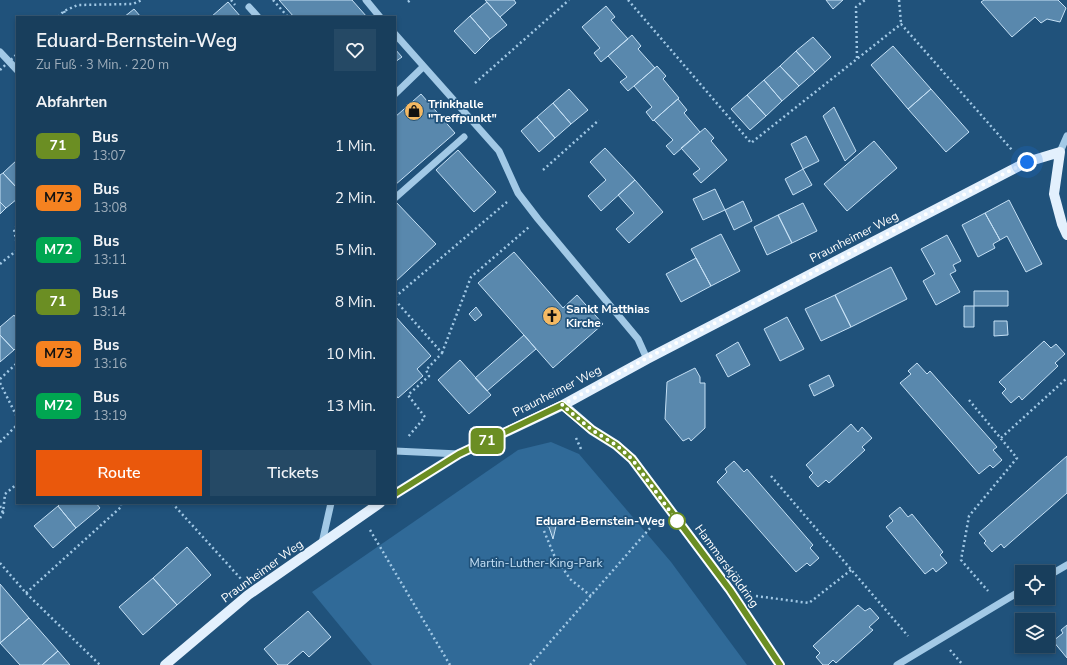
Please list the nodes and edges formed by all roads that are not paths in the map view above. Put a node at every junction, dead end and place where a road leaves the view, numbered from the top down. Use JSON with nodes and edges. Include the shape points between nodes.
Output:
{"nodes":[{"id":1,"x":366,"y":0,"type":"edge"},
{"id":2,"x":249,"y":7,"type":"dead end"},
{"id":3,"x":257,"y":16,"type":"edge"},
{"id":4,"x":379,"y":16,"type":"edge"},
{"id":5,"x":396,"y":35,"type":"edge"},
{"id":6,"x":0,"y":52,"type":"edge"},
{"id":7,"x":423,"y":67,"type":"junction"},
{"id":8,"x":16,"y":69,"type":"edge"},
{"id":9,"x":396,"y":93,"type":"edge"},
{"id":10,"x":1067,"y":136,"type":"edge"},
{"id":11,"x":464,"y":137,"type":"dead end"},
{"id":12,"x":1060,"y":152,"type":"junction"},
{"id":13,"x":396,"y":197,"type":"edge"},
{"id":14,"x":1067,"y":235,"type":"edge"},
{"id":15,"x":647,"y":358,"type":"junction"},
{"id":16,"x":562,"y":405,"type":"junction"},
{"id":17,"x":396,"y":451,"type":"edge"},
{"id":18,"x":459,"y":454,"type":"junction"},
{"id":19,"x":396,"y":493,"type":"edge"},
{"id":20,"x":331,"y":504,"type":"edge"},
{"id":21,"x":379,"y":504,"type":"edge"},
{"id":22,"x":322,"y":543,"type":"junction"},
{"id":23,"x":1067,"y":565,"type":"edge"},
{"id":24,"x":1055,"y":572,"type":"edge"},
{"id":25,"x":1015,"y":594,"type":"edge"},
{"id":26,"x":165,"y":665,"type":"edge"},
{"id":27,"x":780,"y":665,"type":"edge"},
{"id":28,"x":897,"y":665,"type":"edge"}],
"edges":[{"from":1,"to":4,"type":"street"},
{"from":2,"to":3,"type":"street"},
{"from":5,"to":7,"type":"street"},
{"from":6,"to":8,"type":"street"},
{"from":7,"to":9,"type":"street"},
{"from":7,"to":15,"type":"street","via":[[500,151],[518,193],[638,339]]},
{"from":10,"to":12,"type":"street"},
{"from":11,"to":13,"type":"street"},
{"from":12,"to":14,"type":"main road","via":[[1054,194]]},
{"from":12,"to":15,"type":"main road","name":"Praunheimer Weg","via":[[1027,162]]},
{"from":15,"to":16,"type":"main road","name":"Praunheimer Weg"},
{"from":16,"to":18,"type":"main road","name":"Praunheimer Weg"},
{"from":16,"to":27,"type":"main road","name":"Hammarskjöldring","via":[[632,459],[730,590]]},
{"from":17,"to":18,"type":"street"},
{"from":18,"to":19,"type":"main road","name":"Praunheimer Weg"},
{"from":20,"to":22,"type":"street"},
{"from":21,"to":22,"type":"main road","name":"Praunheimer Weg"},
{"from":22,"to":26,"type":"main road","name":"Praunheimer Weg","via":[[248,595]]},
{"from":23,"to":24,"type":"street"},
{"from":25,"to":28,"type":"street"}]}
